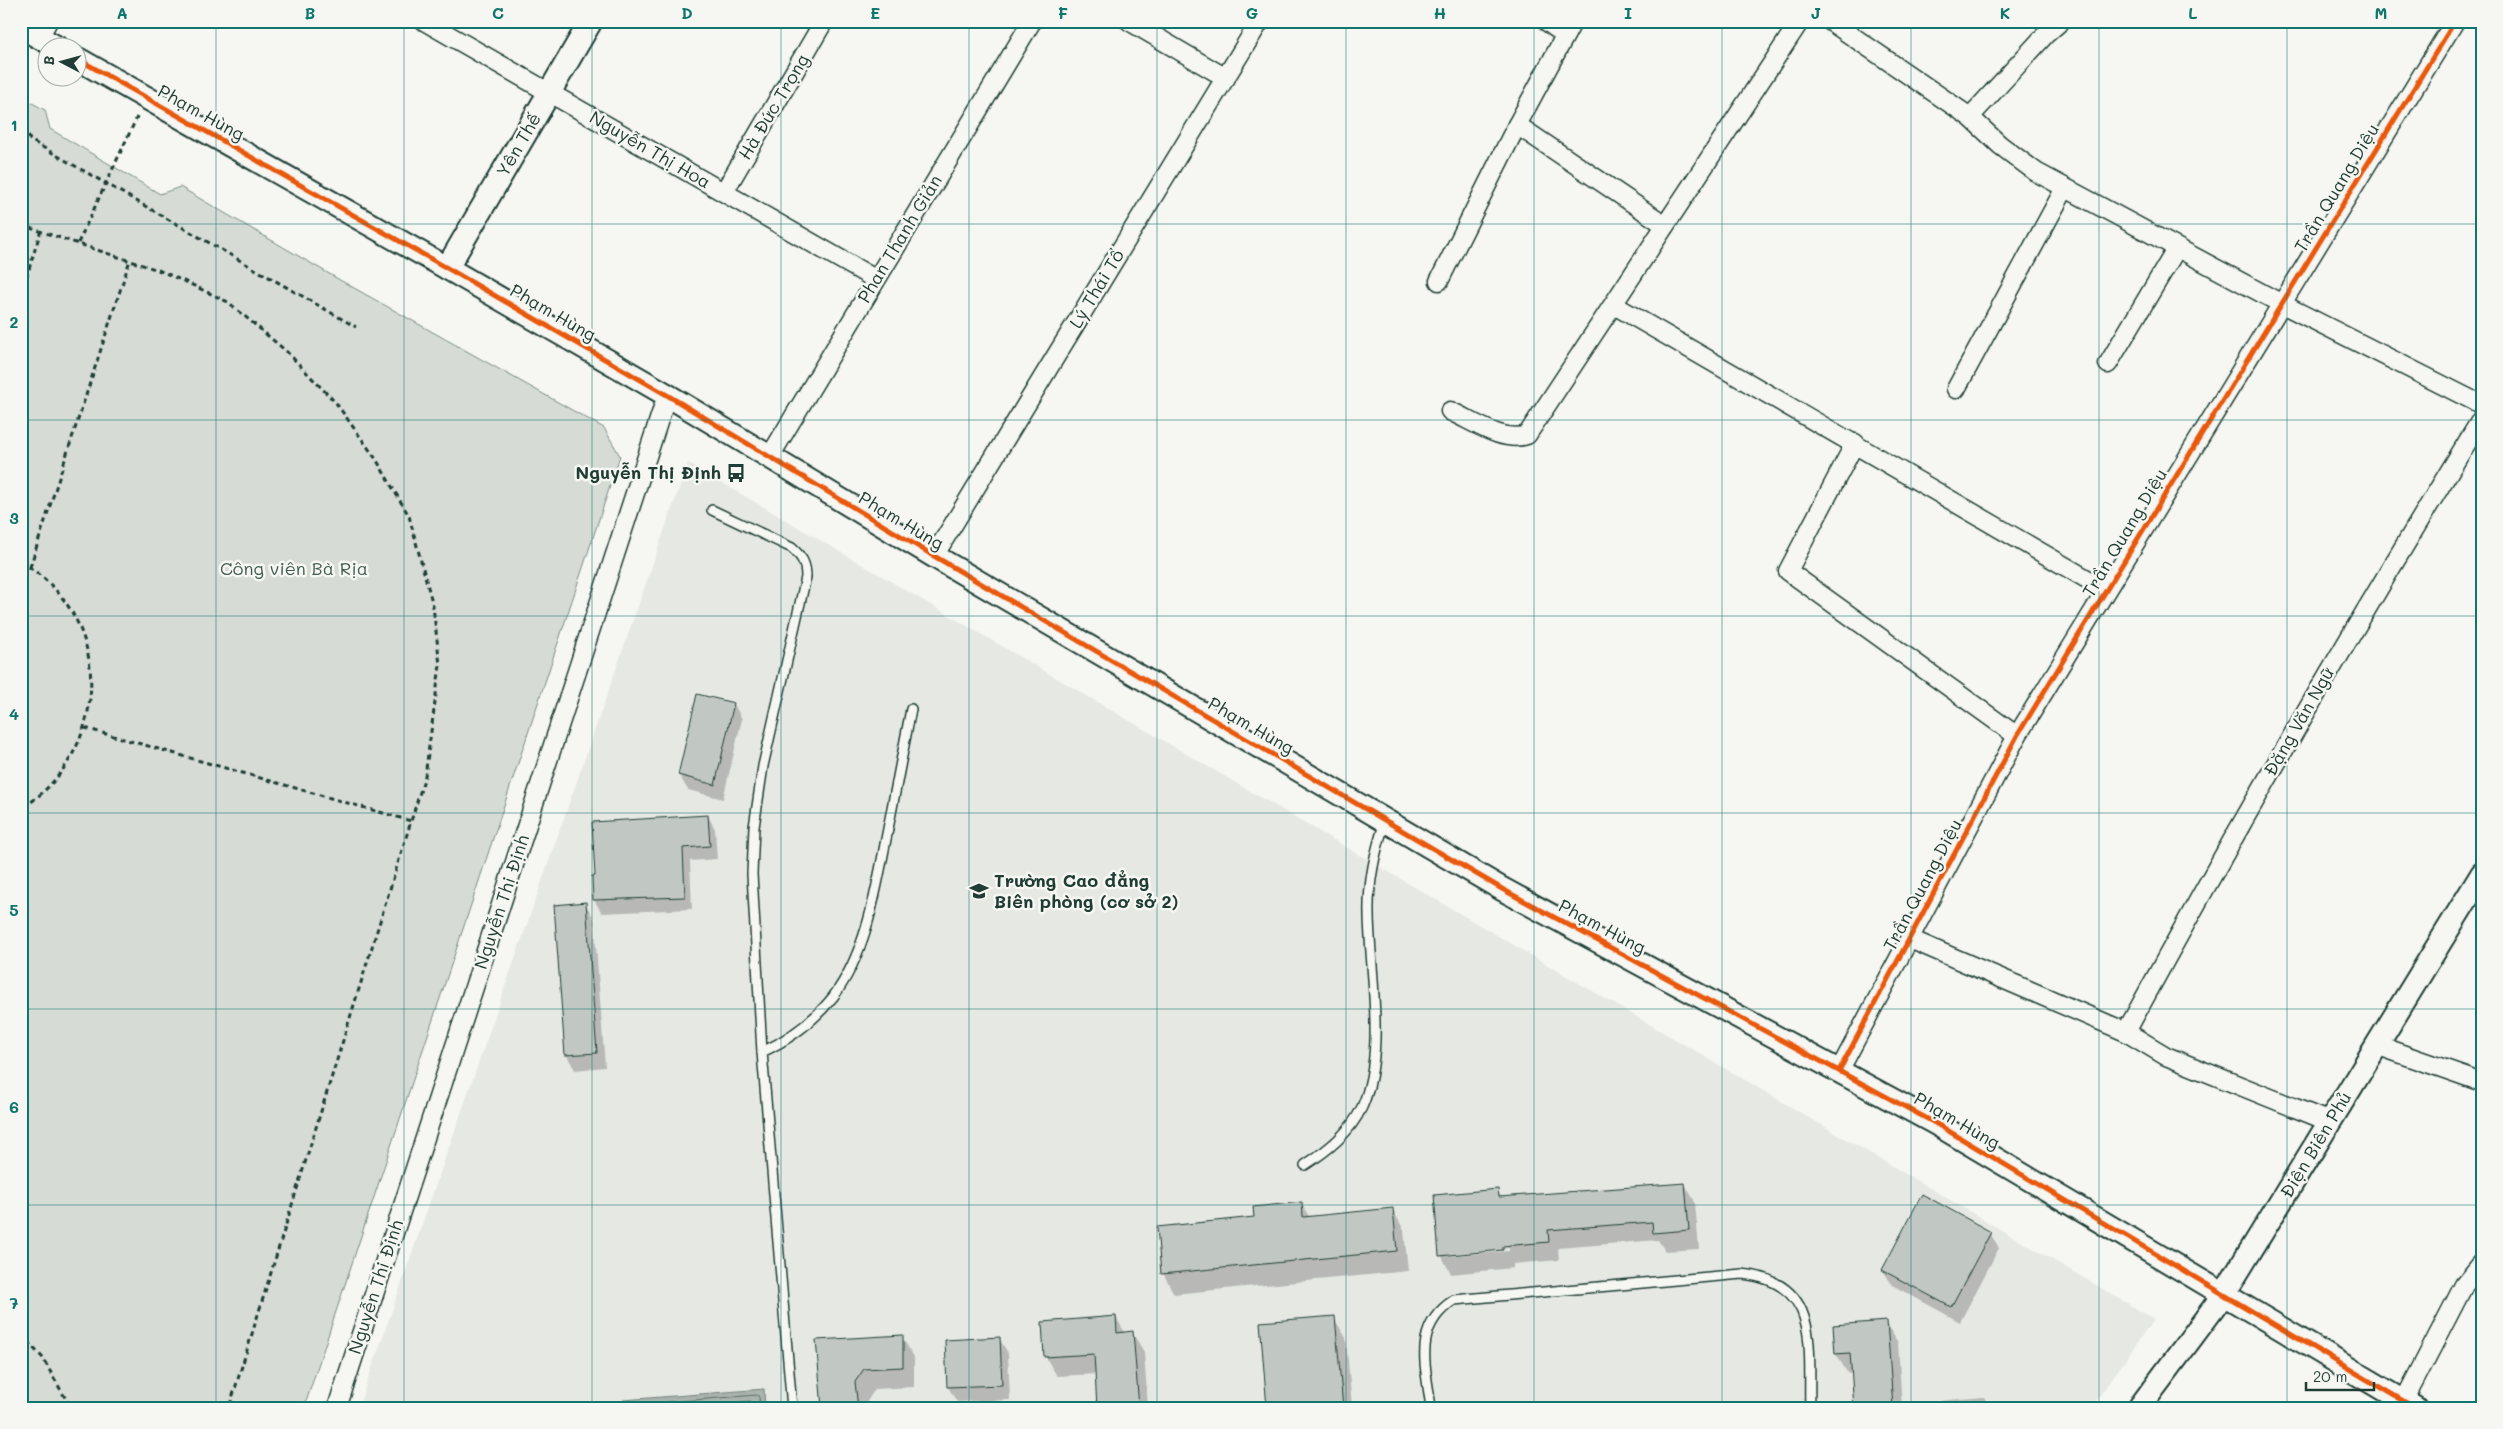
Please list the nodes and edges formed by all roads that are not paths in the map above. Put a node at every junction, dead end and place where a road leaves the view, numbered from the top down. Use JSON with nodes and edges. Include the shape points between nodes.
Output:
{"nodes":[{"id":1,"x":424,"y":21,"type":"edge"},
{"id":2,"x":591,"y":21,"type":"edge"},
{"id":3,"x":824,"y":21,"type":"edge"},
{"id":4,"x":1032,"y":21,"type":"edge"},
{"id":5,"x":1130,"y":21,"type":"edge"},
{"id":6,"x":1260,"y":21,"type":"edge"},
{"id":7,"x":1546,"y":21,"type":"edge"},
{"id":8,"x":1800,"y":21,"type":"edge"},
{"id":9,"x":1830,"y":21,"type":"edge"},
{"id":10,"x":2062,"y":21,"type":"edge"},
{"id":11,"x":2455,"y":21,"type":"edge"},
{"id":12,"x":1569,"y":28,"type":"edge"},
{"id":13,"x":88,"y":65,"type":"edge"},
{"id":14,"x":1226,"y":78,"type":"junction"},
{"id":15,"x":550,"y":92,"type":"junction"},
{"id":16,"x":1970,"y":117,"type":"junction"},
{"id":17,"x":1517,"y":125,"type":"junction"},
{"id":18,"x":2065,"y":188,"type":"junction"},
{"id":19,"x":724,"y":192,"type":"junction"},
{"id":20,"x":1665,"y":225,"type":"junction"},
{"id":21,"x":2177,"y":248,"type":"junction"},
{"id":22,"x":447,"y":268,"type":"junction"},
{"id":23,"x":875,"y":279,"type":"junction"},
{"id":24,"x":1439,"y":281,"type":"dead end"},
{"id":25,"x":2282,"y":304,"type":"junction"},
{"id":26,"x":1614,"y":305,"type":"junction"},
{"id":27,"x":2108,"y":364,"type":"dead end"},
{"id":28,"x":1956,"y":389,"type":"dead end"},
{"id":29,"x":667,"y":395,"type":"junction"},
{"id":30,"x":2482,"y":405,"type":"edge"},
{"id":31,"x":1450,"y":411,"type":"dead end"},
{"id":32,"x":2482,"y":418,"type":"edge"},
{"id":33,"x":1856,"y":443,"type":"junction"},
{"id":34,"x":769,"y":458,"type":"junction"},
{"id":35,"x":712,"y":510,"type":"dead end"},
{"id":36,"x":934,"y":556,"type":"junction"},
{"id":37,"x":2106,"y":590,"type":"junction"},
{"id":38,"x":911,"y":709,"type":"dead end"},
{"id":39,"x":2017,"y":736,"type":"junction"},
{"id":40,"x":1386,"y":821,"type":"junction"},
{"id":41,"x":2482,"y":874,"type":"edge"},
{"id":42,"x":1910,"y":939,"type":"junction"},
{"id":43,"x":2126,"y":1032,"type":"junction"},
{"id":44,"x":2376,"y":1045,"type":"junction"},
{"id":45,"x":762,"y":1052,"type":"junction"},
{"id":46,"x":1839,"y":1071,"type":"junction"},
{"id":47,"x":2482,"y":1082,"type":"edge"},
{"id":48,"x":2330,"y":1122,"type":"junction"},
{"id":49,"x":1304,"y":1165,"type":"dead end"},
{"id":50,"x":2482,"y":1263,"type":"edge"},
{"id":51,"x":2224,"y":1294,"type":"junction"},
{"id":52,"x":2409,"y":1404,"type":"edge"},
{"id":53,"x":337,"y":1408,"type":"edge"},
{"id":54,"x":792,"y":1408,"type":"edge"},
{"id":55,"x":1431,"y":1408,"type":"edge"},
{"id":56,"x":1810,"y":1408,"type":"edge"},
{"id":57,"x":2139,"y":1408,"type":"edge"}],
"edges":[{"from":1,"to":15,"type":"street","name":"Nguyễn Thị Hoa"},
{"from":2,"to":15,"type":"street","name":"Yên Thế"},
{"from":3,"to":19,"type":"street","name":"Hà Đức Trọng"},
{"from":4,"to":23,"type":"street","name":"Phan Thanh Giản"},
{"from":5,"to":14,"type":"street"},
{"from":6,"to":14,"type":"street","name":"Lý Thái Tổ"},
{"from":7,"to":12,"type":"street"},
{"from":8,"to":20,"type":"street"},
{"from":9,"to":16,"type":"street"},
{"from":10,"to":16,"type":"street","via":[[2046,34]]},
{"from":11,"to":25,"type":"street","name":"Trần Quang Diệu"},
{"from":12,"to":17,"type":"street"},
{"from":13,"to":22,"type":"street","name":"Phạm Hùng"},
{"from":14,"to":36,"type":"street","name":"Lý Thái Tổ"},
{"from":15,"to":19,"type":"street","name":"Nguyễn Thị Hoa"},
{"from":15,"to":22,"type":"street","name":"Yên Thế"},
{"from":16,"to":18,"type":"street","via":[[2036,172]]},
{"from":17,"to":20,"type":"street"},
{"from":17,"to":24,"type":"street"},
{"from":18,"to":21,"type":"street"},
{"from":18,"to":28,"type":"street"},
{"from":19,"to":23,"type":"street","name":"Nguyễn Thị Hoa"},
{"from":20,"to":26,"type":"street"},
{"from":21,"to":25,"type":"street"},
{"from":21,"to":27,"type":"street"},
{"from":22,"to":29,"type":"street","name":"Phạm Hùng"},
{"from":23,"to":34,"type":"street","name":"Phan Thanh Giản"},
{"from":25,"to":30,"type":"street"},
{"from":25,"to":37,"type":"street","name":"Trần Quang Diệu"},
{"from":26,"to":31,"type":"street","via":[[1527,435],[1506,437]]},
{"from":26,"to":33,"type":"street"},
{"from":29,"to":34,"type":"street","name":"Phạm Hùng"},
{"from":29,"to":53,"type":"street","name":"Nguyễn Thị Định"},
{"from":32,"to":43,"type":"street","name":"Đặng Văn Ngữ","via":[[2349,636],[2217,864]]},
{"from":33,"to":37,"type":"street"},
{"from":33,"to":39,"type":"street","via":[[1788,571]]},
{"from":34,"to":36,"type":"street","name":"Phạm Hùng"},
{"from":35,"to":45,"type":"lane","via":[[792,548],[806,565],[806,577],[763,766],[754,827],[753,922]]},
{"from":36,"to":40,"type":"street","name":"Phạm Hùng"},
{"from":37,"to":39,"type":"street","name":"Trần Quang Diệu"},
{"from":38,"to":45,"type":"lane","via":[[882,862],[856,953],[844,979],[821,1010],[796,1034]]},
{"from":39,"to":42,"type":"street","name":"Trần Quang Diệu"},
{"from":40,"to":46,"type":"street","name":"Phạm Hùng","via":[[1502,889]]},
{"from":40,"to":49,"type":"lane","via":[[1376,850],[1368,913],[1374,990],[1374,1064],[1370,1084],[1362,1108],[1348,1129],[1331,1147]]},
{"from":41,"to":44,"type":"street","name":"Điện Biên Phủ"},
{"from":42,"to":43,"type":"street"},
{"from":42,"to":46,"type":"street","name":"Trần Quang Diệu"},
{"from":43,"to":48,"type":"street","via":[[2166,1056]]},
{"from":44,"to":47,"type":"street"},
{"from":44,"to":48,"type":"street","name":"Điện Biên Phủ"},
{"from":45,"to":54,"type":"lane"},
{"from":46,"to":51,"type":"street","name":"Phạm Hùng","via":[[1935,1123]]},
{"from":48,"to":51,"type":"street","name":"Điện Biên Phủ"},
{"from":50,"to":52,"type":"street","via":[[2464,1285]]},
{"from":51,"to":52,"type":"street","name":"Phạm Hùng"},
{"from":51,"to":57,"type":"street","name":"Điện Biên Phủ"},
{"from":55,"to":56,"type":"lane","via":[[1425,1340],[1429,1325],[1439,1310],[1454,1300],[1742,1274],[1776,1281],[1801,1306],[1807,1322]]}]}
